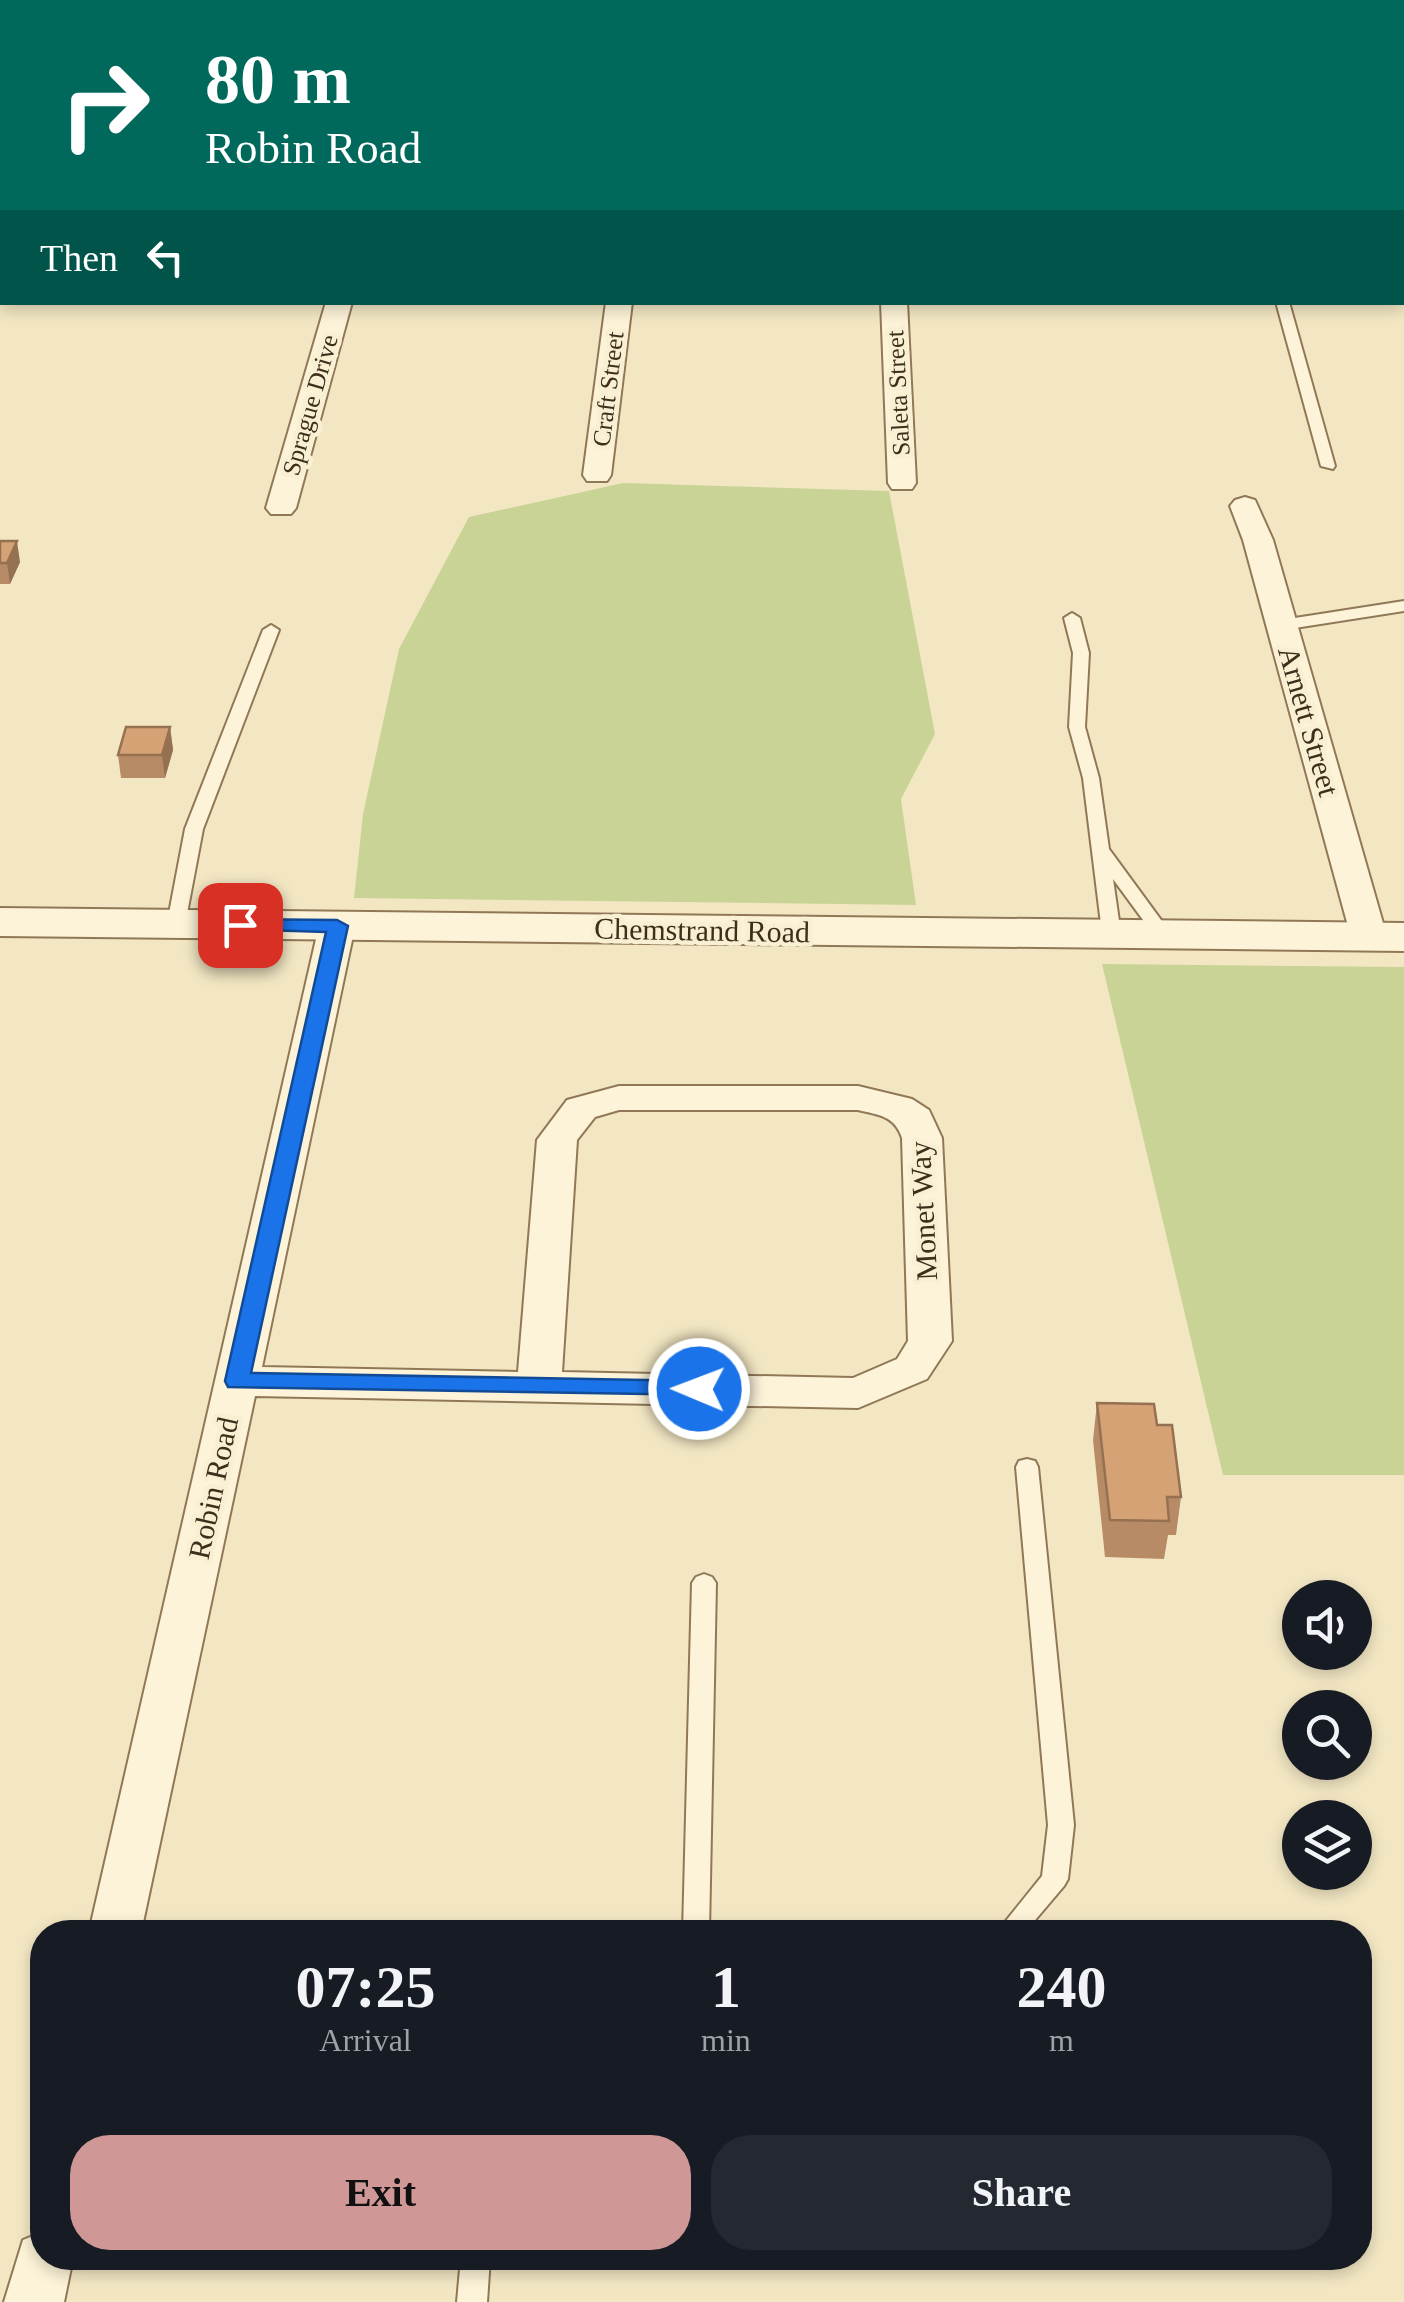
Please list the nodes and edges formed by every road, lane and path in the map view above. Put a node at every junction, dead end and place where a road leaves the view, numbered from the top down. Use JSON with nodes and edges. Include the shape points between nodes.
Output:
{"nodes":[{"id":1,"x":338,"y":305,"type":"edge"},
{"id":2,"x":618,"y":305,"type":"edge"},
{"id":3,"x":894,"y":305,"type":"edge"},
{"id":4,"x":1283,"y":305,"type":"edge"},
{"id":5,"x":1328,"y":466,"type":"dead end"},
{"id":6,"x":597,"y":476,"type":"dead end"},
{"id":7,"x":902,"y":483,"type":"dead end"},
{"id":8,"x":1244,"y":506,"type":"dead end"},
{"id":9,"x":281,"y":508,"type":"dead end"},
{"id":10,"x":1404,"y":606,"type":"edge"},
{"id":11,"x":1072,"y":618,"type":"dead end"},
{"id":12,"x":1282,"y":625,"type":"junction"},
{"id":13,"x":271,"y":630,"type":"dead end"},
{"id":14,"x":1100,"y":849,"type":"junction"},
{"id":15,"x":0,"y":922,"type":"edge"},
{"id":16,"x":176,"y":924,"type":"junction"},
{"id":17,"x":337,"y":926,"type":"junction"},
{"id":18,"x":1146,"y":934,"type":"junction"},
{"id":19,"x":1387,"y":937,"type":"edge"},
{"id":20,"x":237,"y":1381,"type":"junction"},
{"id":21,"x":539,"y":1385,"type":"junction"},
{"id":22,"x":1028,"y":1467,"type":"dead end"},
{"id":23,"x":704,"y":1583,"type":"dead end"},
{"id":24,"x":118,"y":1920,"type":"edge"},
{"id":25,"x":696,"y":1920,"type":"edge"},
{"id":26,"x":1020,"y":1920,"type":"edge"},
{"id":27,"x":41,"y":2270,"type":"edge"},
{"id":28,"x":475,"y":2270,"type":"edge"},
{"id":29,"x":34,"y":2302,"type":"edge"},
{"id":30,"x":472,"y":2302,"type":"edge"}],
"edges":[{"from":1,"to":9,"type":"street","name":"Sprague Drive"},
{"from":2,"to":6,"type":"street","name":"Craft Street"},
{"from":3,"to":7,"type":"street","name":"Saleta Street"},
{"from":4,"to":5,"type":"lane"},
{"from":8,"to":12,"type":"street","name":"Arnett Street"},
{"from":10,"to":12,"type":"lane"},
{"from":11,"to":14,"type":"lane","via":[[1082,653],[1076,728]]},
{"from":12,"to":19,"type":"street","name":"Arnett Street"},
{"from":13,"to":16,"type":"lane","via":[[194,829]]},
{"from":14,"to":18,"type":"lane"},
{"from":14,"to":18,"type":"lane","via":[[1110,924]]},
{"from":15,"to":16,"type":"street","name":"Chemstrand Road"},
{"from":16,"to":17,"type":"street","name":"Chemstrand Road"},
{"from":17,"to":18,"type":"street","name":"Chemstrand Road"},
{"from":17,"to":20,"type":"street","name":"Robin Road"},
{"from":18,"to":19,"type":"street","name":"Chemstrand Road"},
{"from":20,"to":21,"type":"street","name":"Monet Way"},
{"from":20,"to":24,"type":"street","name":"Robin Road"},
{"from":21,"to":21,"type":"street","name":"Monet Way","via":[[858,1394],[912,1369],[930,1341],[922,1138],[915,1118],[858,1098],[620,1098],[587,1102],[572,1112],[556,1140]]},
{"from":22,"to":26,"type":"lane","via":[[1061,1826],[1055,1879]]},
{"from":23,"to":25,"type":"lane"},
{"from":27,"to":29,"type":"street"},
{"from":28,"to":30,"type":"lane"}]}
